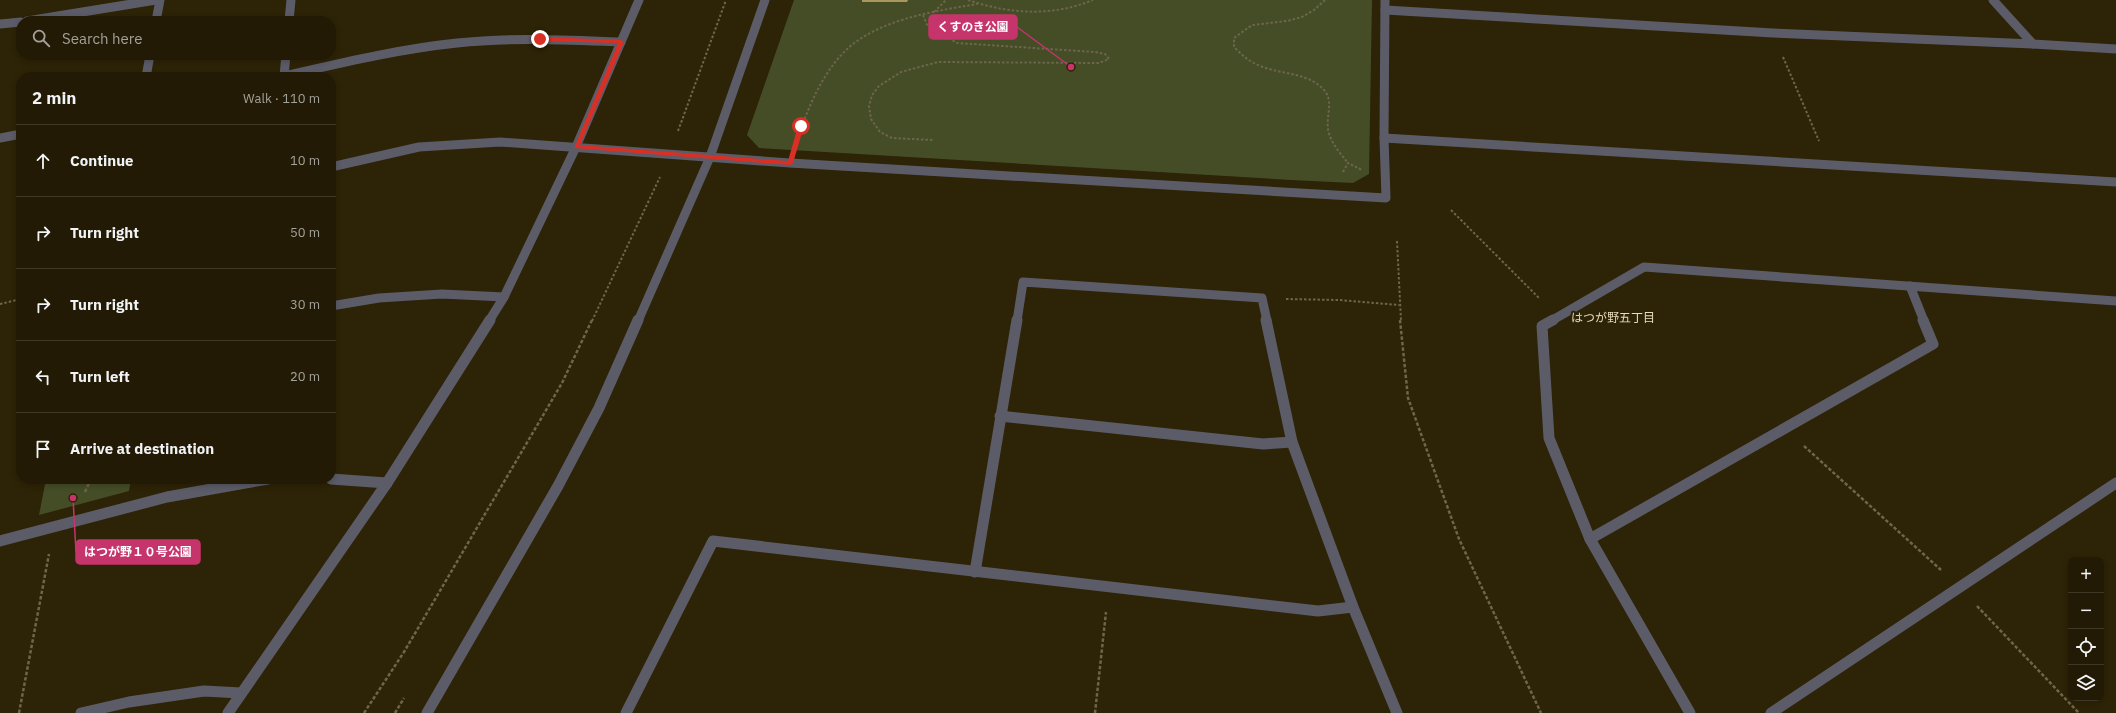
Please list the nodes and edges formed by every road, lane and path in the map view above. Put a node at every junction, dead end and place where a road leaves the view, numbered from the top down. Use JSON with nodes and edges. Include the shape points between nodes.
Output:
{"nodes":[{"id":1,"x":156,"y":0,"type":"edge"},
{"id":2,"x":160,"y":0,"type":"edge"},
{"id":3,"x":291,"y":0,"type":"edge"},
{"id":4,"x":639,"y":0,"type":"edge"},
{"id":5,"x":726,"y":0,"type":"edge"},
{"id":6,"x":765,"y":0,"type":"edge"},
{"id":7,"x":946,"y":0,"type":"edge"},
{"id":8,"x":968,"y":0,"type":"edge"},
{"id":9,"x":1093,"y":0,"type":"edge"},
{"id":10,"x":1325,"y":0,"type":"edge"},
{"id":11,"x":1385,"y":0,"type":"edge"},
{"id":12,"x":1993,"y":0,"type":"edge"},
{"id":13,"x":978,"y":4,"type":"junction"},
{"id":14,"x":1385,"y":10,"type":"junction"},
{"id":15,"x":933,"y":13,"type":"junction"},
{"id":16,"x":58,"y":16,"type":"edge"},
{"id":17,"x":157,"y":16,"type":"edge"},
{"id":18,"x":289,"y":16,"type":"edge"},
{"id":19,"x":923,"y":16,"type":"junction"},
{"id":20,"x":16,"y":22,"type":"edge"},
{"id":21,"x":0,"y":24,"type":"edge"},
{"id":22,"x":1773,"y":33,"type":"junction"},
{"id":23,"x":621,"y":42,"type":"junction"},
{"id":24,"x":2033,"y":44,"type":"junction"},
{"id":25,"x":2116,"y":49,"type":"edge"},
{"id":26,"x":149,"y":60,"type":"edge"},
{"id":27,"x":286,"y":60,"type":"edge"},
{"id":28,"x":147,"y":72,"type":"edge"},
{"id":29,"x":284,"y":72,"type":"edge"},
{"id":30,"x":302,"y":72,"type":"edge"},
{"id":31,"x":16,"y":135,"type":"edge"},
{"id":32,"x":0,"y":138,"type":"edge"},
{"id":33,"x":1384,"y":138,"type":"junction"},
{"id":34,"x":933,"y":140,"type":"dead end"},
{"id":35,"x":576,"y":147,"type":"junction"},
{"id":36,"x":670,"y":154,"type":"junction"},
{"id":37,"x":710,"y":157,"type":"junction"},
{"id":38,"x":790,"y":163,"type":"junction"},
{"id":39,"x":1348,"y":164,"type":"dead end"},
{"id":40,"x":1829,"y":165,"type":"junction"},
{"id":41,"x":336,"y":166,"type":"edge"},
{"id":42,"x":2116,"y":182,"type":"edge"},
{"id":43,"x":1451,"y":210,"type":"dead end"},
{"id":44,"x":1397,"y":241,"type":"dead end"},
{"id":45,"x":1910,"y":286,"type":"junction"},
{"id":46,"x":504,"y":296,"type":"junction"},
{"id":47,"x":1262,"y":298,"type":"junction"},
{"id":48,"x":16,"y":300,"type":"edge"},
{"id":49,"x":2116,"y":301,"type":"edge"},
{"id":50,"x":0,"y":304,"type":"edge"},
{"id":51,"x":336,"y":305,"type":"edge"},
{"id":52,"x":1399,"y":305,"type":"junction"},
{"id":53,"x":1557,"y":318,"type":"junction"},
{"id":54,"x":1000,"y":416,"type":"junction"},
{"id":55,"x":1785,"y":428,"type":"junction"},
{"id":56,"x":1292,"y":442,"type":"junction"},
{"id":57,"x":336,"y":478,"type":"edge"},
{"id":58,"x":388,"y":483,"type":"junction"},
{"id":59,"x":2116,"y":483,"type":"edge"},
{"id":60,"x":224,"y":484,"type":"edge"},
{"id":61,"x":54,"y":527,"type":"junction"},
{"id":62,"x":1590,"y":539,"type":"junction"},
{"id":63,"x":0,"y":541,"type":"edge"},
{"id":64,"x":975,"y":572,"type":"junction"},
{"id":65,"x":1109,"y":587,"type":"junction"},
{"id":66,"x":1960,"y":587,"type":"junction"},
{"id":67,"x":1353,"y":607,"type":"junction"},
{"id":68,"x":241,"y":693,"type":"junction"},
{"id":69,"x":407,"y":693,"type":"dead end"},
{"id":70,"x":19,"y":713,"type":"edge"},
{"id":71,"x":81,"y":713,"type":"edge"},
{"id":72,"x":228,"y":713,"type":"edge"},
{"id":73,"x":364,"y":713,"type":"edge"},
{"id":74,"x":395,"y":713,"type":"edge"},
{"id":75,"x":427,"y":713,"type":"edge"},
{"id":76,"x":626,"y":713,"type":"edge"},
{"id":77,"x":1095,"y":713,"type":"edge"},
{"id":78,"x":1397,"y":713,"type":"edge"},
{"id":79,"x":1541,"y":713,"type":"edge"},
{"id":80,"x":1690,"y":713,"type":"edge"},
{"id":81,"x":1771,"y":713,"type":"edge"},
{"id":82,"x":2079,"y":713,"type":"edge"}],
"edges":[{"from":1,"to":16,"type":"street"},
{"from":2,"to":17,"type":"street"},
{"from":3,"to":18,"type":"street"},
{"from":4,"to":23,"type":"street"},
{"from":5,"to":36,"type":"path"},
{"from":6,"to":37,"type":"street"},
{"from":7,"to":15,"type":"path"},
{"from":8,"to":13,"type":"path"},
{"from":9,"to":13,"type":"path","via":[[1072,8],[1051,11],[1016,11]]},
{"from":10,"to":39,"type":"path","via":[[1303,17],[1252,25],[1242,30],[1234,38],[1234,47],[1252,64],[1311,81],[1324,90],[1329,100],[1327,129],[1334,146]]},
{"from":11,"to":14,"type":"street"},
{"from":12,"to":24,"type":"street"},
{"from":13,"to":15,"type":"path"},
{"from":14,"to":22,"type":"street"},
{"from":14,"to":33,"type":"street"},
{"from":15,"to":19,"type":"path"},
{"from":19,"to":34,"type":"path","via":[[927,25],[957,43],[1095,52],[1105,54],[1108,59],[1099,63],[938,62],[915,66],[880,84],[871,96],[869,112],[879,132],[887,137]]},
{"from":19,"to":38,"type":"path","via":[[870,34],[843,53],[817,93],[801,126]]},
{"from":20,"to":21,"type":"street"},
{"from":22,"to":24,"type":"street"},
{"from":22,"to":40,"type":"path"},
{"from":23,"to":30,"type":"street","via":[[540,39],[458,43],[372,56]]},
{"from":23,"to":35,"type":"street"},
{"from":24,"to":25,"type":"street"},
{"from":26,"to":28,"type":"street"},
{"from":27,"to":29,"type":"street"},
{"from":31,"to":32,"type":"street"},
{"from":33,"to":38,"type":"street","via":[[1386,198]]},
{"from":33,"to":40,"type":"street"},
{"from":35,"to":36,"type":"street"},
{"from":35,"to":41,"type":"street","via":[[500,142],[419,147]]},
{"from":35,"to":46,"type":"street"},
{"from":36,"to":37,"type":"street"},
{"from":36,"to":73,"type":"path","via":[[562,383],[404,652]]},
{"from":37,"to":38,"type":"street"},
{"from":37,"to":75,"type":"street","via":[[599,408],[558,486]]},
{"from":40,"to":42,"type":"street"},
{"from":43,"to":53,"type":"path","via":[[1498,255]]},
{"from":44,"to":52,"type":"path"},
{"from":45,"to":49,"type":"street"},
{"from":45,"to":53,"type":"street","via":[[1644,267]]},
{"from":45,"to":55,"type":"street","via":[[1933,344]]},
{"from":46,"to":51,"type":"street","via":[[442,294],[379,298]]},
{"from":46,"to":58,"type":"street"},
{"from":47,"to":52,"type":"path"},
{"from":47,"to":54,"type":"street","via":[[1023,282]]},
{"from":47,"to":56,"type":"street"},
{"from":48,"to":50,"type":"path"},
{"from":52,"to":79,"type":"path","via":[[1408,398],[1459,539]]},
{"from":53,"to":62,"type":"street","via":[[1542,326],[1549,438]]},
{"from":54,"to":56,"type":"street","via":[[1263,444]]},
{"from":54,"to":64,"type":"street"},
{"from":55,"to":62,"type":"street"},
{"from":55,"to":66,"type":"path"},
{"from":56,"to":67,"type":"street"},
{"from":57,"to":58,"type":"street"},
{"from":58,"to":68,"type":"street"},
{"from":59,"to":66,"type":"street"},
{"from":60,"to":61,"type":"street","via":[[164,497]]},
{"from":61,"to":63,"type":"street"},
{"from":61,"to":70,"type":"path"},
{"from":62,"to":80,"type":"street"},
{"from":64,"to":65,"type":"street"},
{"from":64,"to":76,"type":"street","via":[[713,541]]},
{"from":65,"to":67,"type":"street","via":[[1318,611]]},
{"from":65,"to":77,"type":"path"},
{"from":66,"to":81,"type":"street"},
{"from":66,"to":82,"type":"path"},
{"from":67,"to":78,"type":"street"},
{"from":68,"to":71,"type":"street","via":[[204,691],[129,702]]},
{"from":68,"to":72,"type":"street"},
{"from":69,"to":74,"type":"path"}]}
